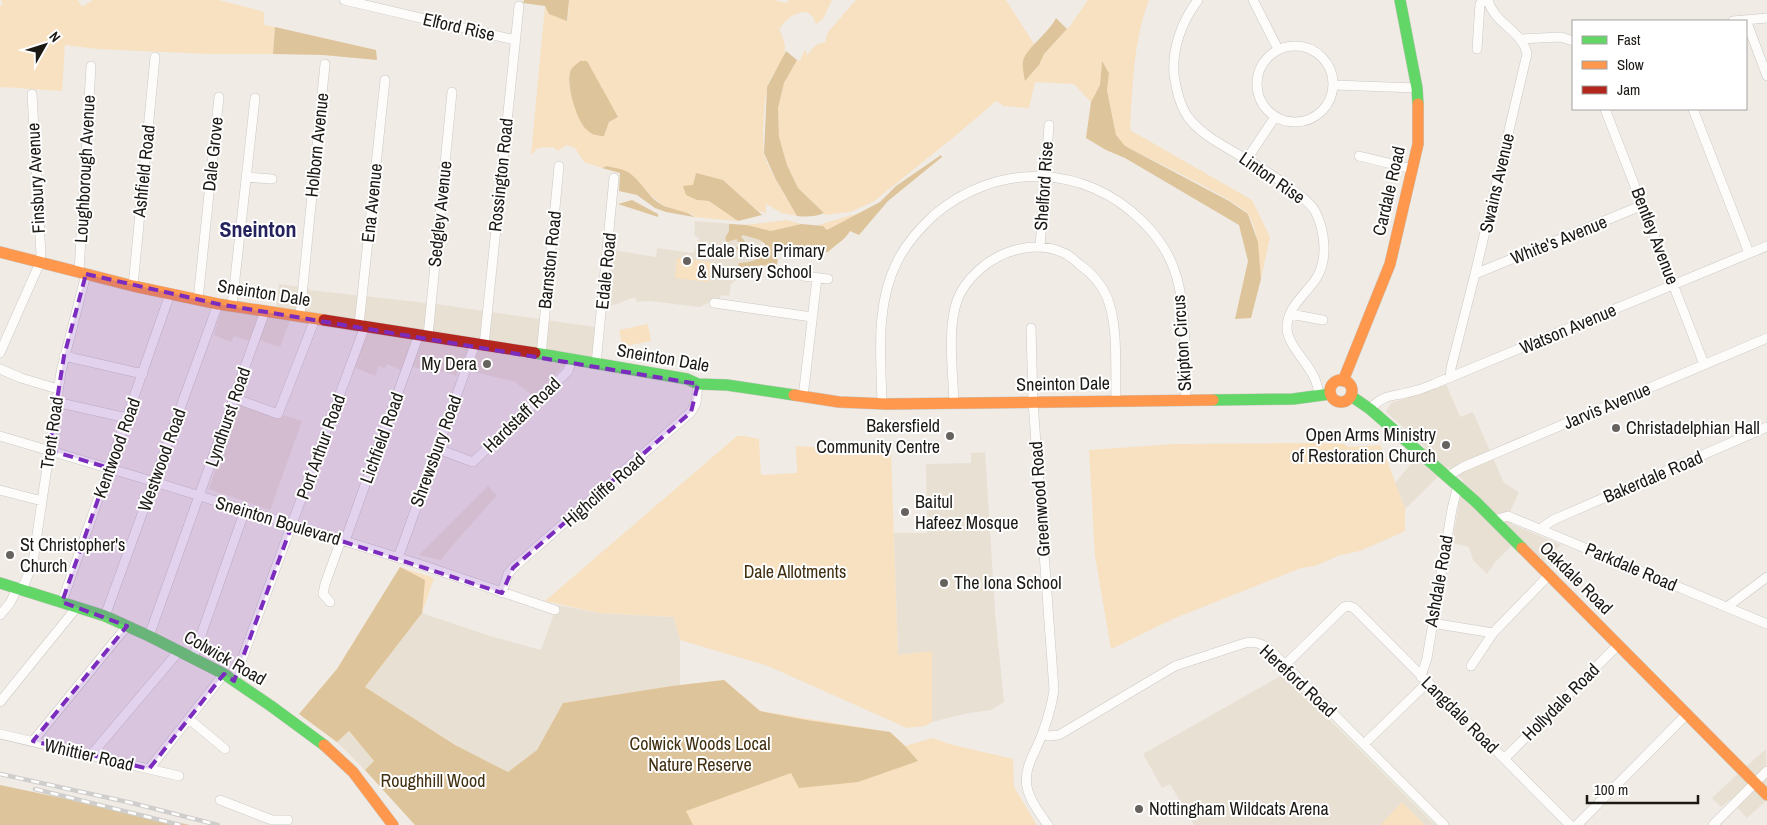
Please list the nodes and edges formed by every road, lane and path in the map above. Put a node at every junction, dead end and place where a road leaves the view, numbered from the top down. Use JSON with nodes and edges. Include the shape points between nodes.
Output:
{"nodes":[{"id":1,"x":344,"y":0,"type":"edge"},
{"id":2,"x":1198,"y":0,"type":"edge"},
{"id":3,"x":1253,"y":0,"type":"edge"},
{"id":4,"x":1400,"y":0,"type":"edge"},
{"id":5,"x":1482,"y":0,"type":"edge"},
{"id":6,"x":1488,"y":0,"type":"edge"},
{"id":7,"x":519,"y":6,"type":"dead end"},
{"id":8,"x":1767,"y":18,"type":"edge"},
{"id":9,"x":1746,"y":20,"type":"edge"},
{"id":10,"x":1747,"y":23,"type":"edge"},
{"id":11,"x":1521,"y":39,"type":"junction"},
{"id":12,"x":515,"y":40,"type":"junction"},
{"id":13,"x":1572,"y":41,"type":"edge"},
{"id":14,"x":1278,"y":49,"type":"junction"},
{"id":15,"x":1477,"y":49,"type":"dead end"},
{"id":16,"x":155,"y":57,"type":"dead end"},
{"id":17,"x":325,"y":64,"type":"dead end"},
{"id":18,"x":90,"y":66,"type":"dead end"},
{"id":19,"x":1767,"y":76,"type":"edge"},
{"id":20,"x":385,"y":80,"type":"dead end"},
{"id":21,"x":1333,"y":85,"type":"junction"},
{"id":22,"x":1417,"y":88,"type":"junction"},
{"id":23,"x":452,"y":92,"type":"dead end"},
{"id":24,"x":32,"y":94,"type":"dead end"},
{"id":25,"x":219,"y":97,"type":"dead end"},
{"id":26,"x":255,"y":98,"type":"dead end"},
{"id":27,"x":1605,"y":110,"type":"edge"},
{"id":28,"x":1693,"y":110,"type":"edge"},
{"id":29,"x":1275,"y":117,"type":"junction"},
{"id":30,"x":1049,"y":125,"type":"dead end"},
{"id":31,"x":1359,"y":156,"type":"dead end"},
{"id":32,"x":1247,"y":159,"type":"junction"},
{"id":33,"x":559,"y":166,"type":"dead end"},
{"id":34,"x":1413,"y":170,"type":"junction"},
{"id":35,"x":1044,"y":176,"type":"junction"},
{"id":36,"x":246,"y":177,"type":"junction"},
{"id":37,"x":614,"y":178,"type":"dead end"},
{"id":38,"x":272,"y":179,"type":"dead end"},
{"id":39,"x":1643,"y":205,"type":"junction"},
{"id":40,"x":1767,"y":246,"type":"edge"},
{"id":41,"x":1040,"y":247,"type":"junction"},
{"id":42,"x":0,"y":252,"type":"edge"},
{"id":43,"x":1749,"y":253,"type":"junction"},
{"id":44,"x":39,"y":262,"type":"junction"},
{"id":45,"x":83,"y":273,"type":"junction"},
{"id":46,"x":1475,"y":274,"type":"junction"},
{"id":47,"x":804,"y":276,"type":"dead end"},
{"id":48,"x":817,"y":278,"type":"junction"},
{"id":49,"x":828,"y":279,"type":"dead end"},
{"id":50,"x":1673,"y":285,"type":"junction"},
{"id":51,"x":133,"y":286,"type":"junction"},
{"id":52,"x":170,"y":294,"type":"junction"},
{"id":53,"x":198,"y":300,"type":"junction"},
{"id":54,"x":218,"y":304,"type":"junction"},
{"id":55,"x":714,"y":304,"type":"dead end"},
{"id":56,"x":232,"y":306,"type":"junction"},
{"id":57,"x":265,"y":311,"type":"junction"},
{"id":58,"x":1290,"y":314,"type":"junction"},
{"id":59,"x":300,"y":316,"type":"junction"},
{"id":60,"x":812,"y":317,"type":"junction"},
{"id":61,"x":316,"y":319,"type":"junction"},
{"id":62,"x":1323,"y":320,"type":"dead end"},
{"id":63,"x":362,"y":325,"type":"junction"},
{"id":64,"x":1031,"y":328,"type":"dead end"},
{"id":65,"x":424,"y":335,"type":"junction"},
{"id":66,"x":1767,"y":338,"type":"edge"},
{"id":67,"x":479,"y":344,"type":"junction"},
{"id":68,"x":0,"y":353,"type":"edge"},
{"id":69,"x":541,"y":354,"type":"junction"},
{"id":70,"x":64,"y":356,"type":"junction"},
{"id":71,"x":572,"y":360,"type":"junction"},
{"id":72,"x":596,"y":364,"type":"junction"},
{"id":73,"x":1704,"y":364,"type":"junction"},
{"id":74,"x":0,"y":369,"type":"edge"},
{"id":75,"x":143,"y":374,"type":"junction"},
{"id":76,"x":1450,"y":378,"type":"junction"},
{"id":77,"x":1343,"y":381,"type":"junction"},
{"id":78,"x":698,"y":384,"type":"junction"},
{"id":79,"x":58,"y":389,"type":"junction"},
{"id":80,"x":1325,"y":395,"type":"junction"},
{"id":81,"x":1351,"y":396,"type":"junction"},
{"id":82,"x":803,"y":397,"type":"junction"},
{"id":83,"x":234,"y":398,"type":"junction"},
{"id":84,"x":1116,"y":401,"type":"junction"},
{"id":85,"x":1186,"y":401,"type":"junction"},
{"id":86,"x":56,"y":402,"type":"junction"},
{"id":87,"x":1033,"y":402,"type":"junction"},
{"id":88,"x":954,"y":403,"type":"junction"},
{"id":89,"x":882,"y":404,"type":"junction"},
{"id":90,"x":1370,"y":409,"type":"junction"},
{"id":91,"x":127,"y":418,"type":"junction"},
{"id":92,"x":1767,"y":427,"type":"edge"},
{"id":93,"x":0,"y":436,"type":"edge"},
{"id":94,"x":438,"y":449,"type":"junction"},
{"id":95,"x":49,"y":450,"type":"junction"},
{"id":96,"x":109,"y":468,"type":"junction"},
{"id":97,"x":1448,"y":476,"type":"junction"},
{"id":98,"x":155,"y":482,"type":"junction"},
{"id":99,"x":1458,"y":485,"type":"junction"},
{"id":100,"x":0,"y":490,"type":"edge"},
{"id":101,"x":200,"y":496,"type":"junction"},
{"id":102,"x":42,"y":501,"type":"junction"},
{"id":103,"x":245,"y":510,"type":"junction"},
{"id":104,"x":1494,"y":520,"type":"junction"},
{"id":105,"x":292,"y":525,"type":"junction"},
{"id":106,"x":1540,"y":529,"type":"junction"},
{"id":107,"x":343,"y":541,"type":"junction"},
{"id":108,"x":398,"y":558,"type":"junction"},
{"id":109,"x":1549,"y":576,"type":"junction"},
{"id":110,"x":1767,"y":577,"type":"edge"},
{"id":111,"x":0,"y":583,"type":"edge"},
{"id":112,"x":16,"y":589,"type":"junction"},
{"id":113,"x":502,"y":593,"type":"junction"},
{"id":114,"x":62,"y":602,"type":"junction"},
{"id":115,"x":330,"y":602,"type":"dead end"},
{"id":116,"x":77,"y":607,"type":"junction"},
{"id":117,"x":1727,"y":607,"type":"junction"},
{"id":118,"x":555,"y":610,"type":"dead end"},
{"id":119,"x":0,"y":615,"type":"edge"},
{"id":120,"x":105,"y":616,"type":"junction"},
{"id":121,"x":1432,"y":623,"type":"junction"},
{"id":122,"x":1767,"y":624,"type":"edge"},
{"id":123,"x":127,"y":626,"type":"junction"},
{"id":124,"x":1493,"y":633,"type":"junction"},
{"id":125,"x":149,"y":636,"type":"junction"},
{"id":126,"x":1618,"y":645,"type":"junction"},
{"id":127,"x":179,"y":651,"type":"junction"},
{"id":128,"x":193,"y":658,"type":"junction"},
{"id":129,"x":1285,"y":665,"type":"junction"},
{"id":130,"x":1472,"y":666,"type":"dead end"},
{"id":131,"x":229,"y":677,"type":"junction"},
{"id":132,"x":1424,"y":680,"type":"junction"},
{"id":133,"x":0,"y":702,"type":"edge"},
{"id":134,"x":1687,"y":714,"type":"junction"},
{"id":135,"x":189,"y":719,"type":"junction"},
{"id":136,"x":1043,"y":733,"type":"junction"},
{"id":137,"x":0,"y":734,"type":"edge"},
{"id":138,"x":33,"y":742,"type":"junction"},
{"id":139,"x":1364,"y":744,"type":"junction"},
{"id":140,"x":225,"y":749,"type":"dead end"},
{"id":141,"x":91,"y":755,"type":"junction"},
{"id":142,"x":1504,"y":759,"type":"junction"},
{"id":143,"x":149,"y":769,"type":"junction"},
{"id":144,"x":1767,"y":771,"type":"edge"},
{"id":145,"x":179,"y":776,"type":"dead end"},
{"id":146,"x":1755,"y":783,"type":"junction"},
{"id":147,"x":1767,"y":795,"type":"edge"},
{"id":148,"x":220,"y":800,"type":"dead end"},
{"id":149,"x":288,"y":820,"type":"dead end"},
{"id":150,"x":393,"y":825,"type":"edge"},
{"id":151,"x":1048,"y":825,"type":"edge"},
{"id":152,"x":1444,"y":825,"type":"edge"},
{"id":153,"x":1570,"y":825,"type":"edge"},
{"id":154,"x":1577,"y":825,"type":"edge"},
{"id":155,"x":1713,"y":825,"type":"edge"}],
"edges":[{"from":1,"to":12,"type":"street","name":"Elford Rise"},
{"from":2,"to":32,"type":"street","name":"Linton Rise","via":[[1179,34],[1173,60],[1176,90],[1188,117],[1213,140]]},
{"from":3,"to":14,"type":"street"},
{"from":4,"to":22,"type":"street","name":"Cardale Road"},
{"from":5,"to":15,"type":"street"},
{"from":6,"to":11,"type":"street","via":[[1497,18]]},
{"from":7,"to":12,"type":"street","name":"Rossington Road"},
{"from":8,"to":9,"type":"street"},
{"from":10,"to":19,"type":"street"},
{"from":11,"to":13,"type":"street","via":[[1561,37]]},
{"from":11,"to":46,"type":"street","name":"Swains Avenue","via":[[1527,54]]},
{"from":12,"to":67,"type":"street","name":"Rossington Road"},
{"from":14,"to":21,"type":"street","via":[[1297,45],[1316,51],[1329,66]]},
{"from":14,"to":29,"type":"street","via":[[1262,62],[1256,82],[1260,102]]},
{"from":16,"to":51,"type":"street","name":"Ashfield Road"},
{"from":17,"to":59,"type":"street","name":"Holborn Avenue"},
{"from":18,"to":45,"type":"street","name":"Loughborough Avenue"},
{"from":20,"to":63,"type":"street","name":"Ena Avenue"},
{"from":21,"to":22,"type":"street"},
{"from":21,"to":29,"type":"street","via":[[1327,104],[1313,118],[1294,122]]},
{"from":22,"to":34,"type":"street","name":"Cardale Road","via":[[1419,128]]},
{"from":23,"to":65,"type":"street","name":"Sedgley Avenue"},
{"from":24,"to":44,"type":"street","name":"Finsbury Avenue"},
{"from":25,"to":53,"type":"street","name":"Dale Grove"},
{"from":26,"to":36,"type":"street"},
{"from":27,"to":39,"type":"street","name":"Bentley Avenue"},
{"from":28,"to":43,"type":"street"},
{"from":29,"to":32,"type":"street"},
{"from":30,"to":35,"type":"street","name":"Shelford Rise"},
{"from":31,"to":34,"type":"street"},
{"from":32,"to":58,"type":"street","name":"Linton Rise","via":[[1302,197],[1315,211],[1321,229],[1325,247],[1318,276]]},
{"from":33,"to":69,"type":"street","name":"Barnston Road"},
{"from":34,"to":77,"type":"street","name":"Cardale Road","via":[[1390,264]]},
{"from":35,"to":41,"type":"street","name":"Shelford Rise"},
{"from":35,"to":85,"type":"street","name":"Skipton Circus","via":[[1074,181],[1106,194],[1132,211],[1165,251],[1174,269],[1182,306]]},
{"from":35,"to":89,"type":"street","name":"Skipton Circus","via":[[1008,178],[977,187],[948,203],[916,230],[896,262],[886,294],[881,329]]},
{"from":36,"to":38,"type":"street"},
{"from":36,"to":56,"type":"street"},
{"from":37,"to":72,"type":"street","name":"Edale Road"},
{"from":39,"to":46,"type":"street","name":"White's Avenue"},
{"from":39,"to":50,"type":"street","name":"Bentley Avenue"},
{"from":40,"to":43,"type":"street","name":"Watson Avenue"},
{"from":41,"to":84,"type":"street","via":[[1064,253],[1091,273],[1106,295],[1114,322]]},
{"from":41,"to":88,"type":"street","via":[[1003,254],[987,263],[973,276],[957,301],[952,328]]},
{"from":42,"to":44,"type":"street","name":"Sneinton Dale"},
{"from":43,"to":50,"type":"street","name":"Watson Avenue"},
{"from":44,"to":45,"type":"street","name":"Sneinton Dale"},
{"from":44,"to":68,"type":"street"},
{"from":45,"to":51,"type":"street","name":"Sneinton Dale"},
{"from":45,"to":70,"type":"street","name":"Trent Road"},
{"from":46,"to":76,"type":"street","name":"Swains Avenue"},
{"from":47,"to":48,"type":"street"},
{"from":48,"to":49,"type":"street"},
{"from":48,"to":60,"type":"street"},
{"from":50,"to":73,"type":"street","name":"Bentley Avenue"},
{"from":50,"to":76,"type":"street","name":"Watson Avenue"},
{"from":51,"to":52,"type":"street","name":"Sneinton Dale"},
{"from":52,"to":53,"type":"street","name":"Sneinton Dale"},
{"from":52,"to":75,"type":"street","name":"Kentwood Road"},
{"from":53,"to":54,"type":"street","name":"Sneinton Dale"},
{"from":54,"to":56,"type":"street","name":"Sneinton Dale"},
{"from":54,"to":98,"type":"street","name":"Westwood Road"},
{"from":55,"to":60,"type":"street","via":[[724,302]]},
{"from":56,"to":57,"type":"street","name":"Sneinton Dale"},
{"from":57,"to":59,"type":"street","name":"Sneinton Dale"},
{"from":57,"to":83,"type":"street","name":"Lyndhurst Road"},
{"from":58,"to":62,"type":"street"},
{"from":58,"to":80,"type":"street","via":[[1286,329]]},
{"from":59,"to":61,"type":"street","name":"Sneinton Dale"},
{"from":60,"to":82,"type":"street"},
{"from":61,"to":63,"type":"street","name":"Sneinton Dale"},
{"from":61,"to":83,"type":"street","via":[[278,414]]},
{"from":63,"to":65,"type":"street","name":"Sneinton Dale"},
{"from":63,"to":105,"type":"street","name":"Port Arthur Road"},
{"from":64,"to":87,"type":"street","name":"Greenwood Road"},
{"from":65,"to":67,"type":"street","name":"Sneinton Dale"},
{"from":65,"to":107,"type":"street","name":"Lichfield Road"},
{"from":66,"to":73,"type":"street","name":"Jarvis Avenue"},
{"from":67,"to":69,"type":"street","name":"Sneinton Dale"},
{"from":67,"to":94,"type":"street","name":"Shrewsbury Road"},
{"from":69,"to":71,"type":"street","name":"Sneinton Dale"},
{"from":70,"to":75,"type":"street"},
{"from":70,"to":79,"type":"street","name":"Trent Road"},
{"from":71,"to":72,"type":"street","name":"Sneinton Dale"},
{"from":71,"to":94,"type":"street","name":"Hardstaff Road","via":[[562,378],[473,462]]},
{"from":72,"to":78,"type":"street","name":"Sneinton Dale","via":[[687,379]]},
{"from":73,"to":97,"type":"street","name":"Jarvis Avenue"},
{"from":74,"to":79,"type":"street"},
{"from":75,"to":91,"type":"street","name":"Kentwood Road"},
{"from":76,"to":90,"type":"street","name":"Watson Avenue","via":[[1412,392],[1386,396]]},
{"from":77,"to":80,"type":"street","via":[[1334,382]]},
{"from":77,"to":81,"type":"street","via":[[1349,385]]},
{"from":78,"to":82,"type":"street","name":"Sneinton Dale","via":[[728,385]]},
{"from":78,"to":113,"type":"street","name":"Highcliffe Road","via":[[696,403],[691,412],[513,568]]},
{"from":79,"to":86,"type":"street","name":"Trent Road"},
{"from":80,"to":81,"type":"street","name":"Sneinton Dale","via":[[1340,402]]},
{"from":80,"to":85,"type":"street","name":"Sneinton Dale","via":[[1293,399]]},
{"from":81,"to":90,"type":"street","name":"Oakdale Road"},
{"from":82,"to":89,"type":"street","name":"Sneinton Dale"},
{"from":83,"to":101,"type":"street","name":"Lyndhurst Road"},
{"from":84,"to":85,"type":"street","name":"Sneinton Dale"},
{"from":84,"to":87,"type":"street","name":"Sneinton Dale"},
{"from":86,"to":91,"type":"street"},
{"from":86,"to":95,"type":"street","name":"Trent Road"},
{"from":87,"to":88,"type":"street","name":"Sneinton Dale"},
{"from":87,"to":136,"type":"street","name":"Greenwood Road","via":[[1054,690]]},
{"from":88,"to":89,"type":"street","name":"Sneinton Dale"},
{"from":90,"to":97,"type":"street","name":"Oakdale Road"},
{"from":91,"to":96,"type":"street","name":"Kentwood Road"},
{"from":92,"to":106,"type":"street","name":"Bakerdale Road","via":[[1553,520]]},
{"from":93,"to":95,"type":"street","name":"Sneinton Boulevard"},
{"from":94,"to":108,"type":"street","name":"Shrewsbury Road"},
{"from":95,"to":96,"type":"street","name":"Sneinton Boulevard"},
{"from":95,"to":102,"type":"street","name":"Trent Road"},
{"from":96,"to":98,"type":"street","name":"Sneinton Boulevard"},
{"from":96,"to":114,"type":"street","name":"Kentwood Road"},
{"from":97,"to":99,"type":"street","name":"Oakdale Road"},
{"from":98,"to":101,"type":"street","name":"Sneinton Boulevard"},
{"from":98,"to":120,"type":"street","name":"Westwood Road"},
{"from":99,"to":104,"type":"street","name":"Oakdale Road"},
{"from":99,"to":121,"type":"street","name":"Ashdale Road"},
{"from":100,"to":102,"type":"street"},
{"from":101,"to":103,"type":"street","name":"Sneinton Boulevard"},
{"from":101,"to":125,"type":"street","name":"Lyndhurst Road"},
{"from":102,"to":112,"type":"street","name":"Trent Road","via":[[31,571],[24,585]]},
{"from":103,"to":105,"type":"street","name":"Sneinton Boulevard"},
{"from":103,"to":128,"type":"street"},
{"from":104,"to":106,"type":"street","name":"Parkdale Road","via":[[1508,516]]},
{"from":104,"to":109,"type":"street","name":"Oakdale Road"},
{"from":105,"to":107,"type":"street","name":"Sneinton Boulevard"},
{"from":105,"to":131,"type":"street","name":"Port Arthur Road"},
{"from":106,"to":117,"type":"street","name":"Parkdale Road"},
{"from":107,"to":108,"type":"street","name":"Sneinton Boulevard"},
{"from":107,"to":115,"type":"street","name":"Lichfield Road","via":[[325,584],[323,594]]},
{"from":108,"to":113,"type":"street","name":"Sneinton Boulevard"},
{"from":109,"to":124,"type":"street"},
{"from":109,"to":126,"type":"street","name":"Oakdale Road"},
{"from":110,"to":117,"type":"street"},
{"from":111,"to":112,"type":"street","name":"Colwick Road"},
{"from":112,"to":114,"type":"street","name":"Colwick Road"},
{"from":112,"to":119,"type":"street","name":"Trent Road"},
{"from":113,"to":118,"type":"street","name":"Sneinton Boulevard"},
{"from":114,"to":116,"type":"street","name":"Colwick Road"},
{"from":116,"to":120,"type":"street","name":"Colwick Road"},
{"from":116,"to":133,"type":"street"},
{"from":117,"to":122,"type":"street","name":"Parkdale Road"},
{"from":120,"to":123,"type":"street","name":"Colwick Road"},
{"from":121,"to":124,"type":"street"},
{"from":121,"to":132,"type":"street","name":"Ashdale Road"},
{"from":123,"to":125,"type":"street","name":"Colwick Road"},
{"from":123,"to":138,"type":"street"},
{"from":124,"to":130,"type":"street"},
{"from":125,"to":127,"type":"street","name":"Colwick Road"},
{"from":126,"to":134,"type":"street","name":"Oakdale Road"},
{"from":126,"to":142,"type":"street","name":"Hollydale Road"},
{"from":127,"to":128,"type":"street","name":"Colwick Road"},
{"from":127,"to":141,"type":"street"},
{"from":128,"to":131,"type":"street","name":"Colwick Road"},
{"from":129,"to":132,"type":"street","name":"Langdale Road","via":[[1344,607],[1349,606]]},
{"from":129,"to":136,"type":"street","name":"Hereford Road","via":[[1261,643],[1252,641],[1175,666],[1059,736]]},
{"from":129,"to":139,"type":"street","name":"Hereford Road"},
{"from":131,"to":135,"type":"street","name":"Port Arthur Road"},
{"from":131,"to":150,"type":"street","name":"Colwick Road","via":[[303,729],[343,762]]},
{"from":132,"to":139,"type":"street"},
{"from":132,"to":142,"type":"street","name":"Langdale Road"},
{"from":134,"to":146,"type":"street","name":"Oakdale Road"},
{"from":134,"to":154,"type":"street"},
{"from":135,"to":140,"type":"street"},
{"from":135,"to":143,"type":"street","name":"Port Arthur Road"},
{"from":136,"to":151,"type":"street","name":"Greenwood Road","via":[[1027,769],[1026,783],[1029,795]]},
{"from":137,"to":138,"type":"street","name":"Whittier Road"},
{"from":138,"to":141,"type":"street","name":"Whittier Road"},
{"from":139,"to":152,"type":"street","name":"Hereford Road"},
{"from":141,"to":143,"type":"street","name":"Whittier Road"},
{"from":142,"to":153,"type":"street","name":"Langdale Road"},
{"from":143,"to":145,"type":"street","name":"Whittier Road"},
{"from":144,"to":146,"type":"street"},
{"from":146,"to":147,"type":"street","name":"Oakdale Road"},
{"from":146,"to":155,"type":"street"},
{"from":148,"to":149,"type":"street","via":[[272,820]]}]}
